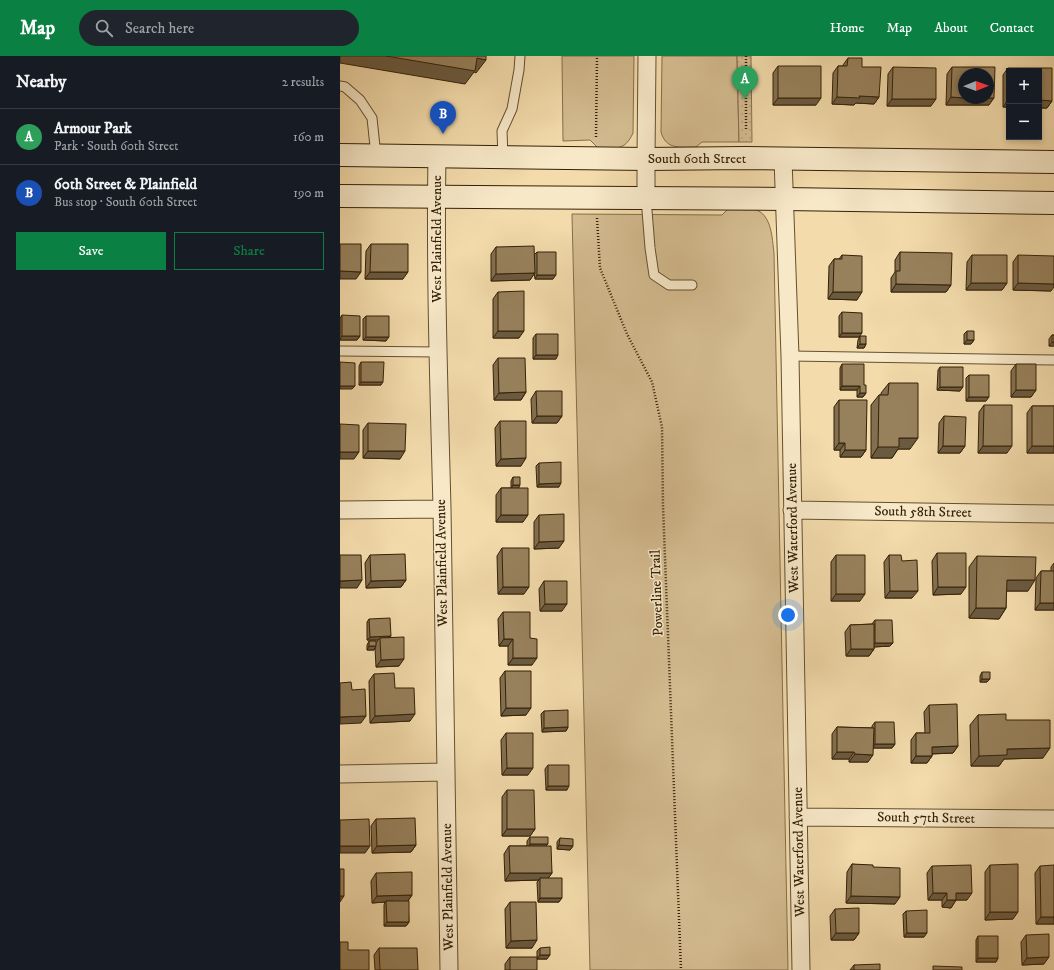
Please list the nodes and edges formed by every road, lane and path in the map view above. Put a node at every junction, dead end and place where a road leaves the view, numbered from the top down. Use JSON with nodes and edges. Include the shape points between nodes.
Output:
{"nodes":[{"id":1,"x":520,"y":56,"type":"edge"},
{"id":2,"x":597,"y":56,"type":"edge"},
{"id":3,"x":648,"y":56,"type":"edge"},
{"id":4,"x":746,"y":56,"type":"edge"},
{"id":5,"x":340,"y":86,"type":"edge"},
{"id":6,"x":746,"y":130,"type":"dead end"},
{"id":7,"x":596,"y":139,"type":"dead end"},
{"id":8,"x":340,"y":155,"type":"edge"},
{"id":9,"x":376,"y":156,"type":"junction"},
{"id":10,"x":437,"y":156,"type":"junction"},
{"id":11,"x":503,"y":157,"type":"junction"},
{"id":12,"x":646,"y":159,"type":"junction"},
{"id":13,"x":783,"y":159,"type":"junction"},
{"id":14,"x":1054,"y":162,"type":"edge"},
{"id":15,"x":340,"y":196,"type":"edge"},
{"id":16,"x":436,"y":197,"type":"junction"},
{"id":17,"x":646,"y":198,"type":"junction"},
{"id":18,"x":785,"y":200,"type":"junction"},
{"id":19,"x":1054,"y":203,"type":"edge"},
{"id":20,"x":597,"y":227,"type":"dead end"},
{"id":21,"x":692,"y":285,"type":"dead end"},
{"id":22,"x":340,"y":352,"type":"edge"},
{"id":23,"x":438,"y":352,"type":"junction"},
{"id":24,"x":790,"y":356,"type":"junction"},
{"id":25,"x":1054,"y":360,"type":"edge"},
{"id":26,"x":442,"y":509,"type":"junction"},
{"id":27,"x":340,"y":510,"type":"edge"},
{"id":28,"x":792,"y":510,"type":"junction"},
{"id":29,"x":1054,"y":514,"type":"edge"},
{"id":30,"x":446,"y":772,"type":"junction"},
{"id":31,"x":340,"y":774,"type":"edge"},
{"id":32,"x":798,"y":817,"type":"junction"},
{"id":33,"x":1054,"y":819,"type":"edge"},
{"id":34,"x":449,"y":970,"type":"edge"},
{"id":35,"x":681,"y":970,"type":"edge"},
{"id":36,"x":802,"y":970,"type":"edge"}],
"edges":[{"from":1,"to":11,"type":"lane","via":[[512,109],[502,131]]},
{"from":2,"to":7,"type":"path"},
{"from":3,"to":12,"type":"street"},
{"from":4,"to":6,"type":"path"},
{"from":5,"to":9,"type":"lane","via":[[360,100],[372,118]]},
{"from":8,"to":9,"type":"main road","name":"South 60th Street"},
{"from":9,"to":10,"type":"main road","name":"South 60th Street"},
{"from":10,"to":11,"type":"main road","name":"South 60th Street"},
{"from":10,"to":16,"type":"street","name":"West Plainfield Avenue"},
{"from":11,"to":12,"type":"main road","name":"South 60th Street"},
{"from":12,"to":13,"type":"main road","name":"South 60th Street"},
{"from":12,"to":17,"type":"street"},
{"from":13,"to":14,"type":"main road","name":"South 60th Street"},
{"from":13,"to":18,"type":"street","name":"West Waterford Avenue"},
{"from":15,"to":16,"type":"main road"},
{"from":16,"to":17,"type":"main road"},
{"from":16,"to":23,"type":"street","name":"West Plainfield Avenue"},
{"from":17,"to":18,"type":"main road"},
{"from":17,"to":21,"type":"lane","via":[[654,275],[669,285]]},
{"from":18,"to":19,"type":"main road"},
{"from":18,"to":24,"type":"street","name":"West Waterford Avenue"},
{"from":20,"to":35,"type":"path","name":"Powerline Trail","via":[[600,268],[627,334],[652,382],[662,427]]},
{"from":22,"to":23,"type":"lane"},
{"from":23,"to":26,"type":"street","name":"West Plainfield Avenue"},
{"from":24,"to":25,"type":"lane"},
{"from":24,"to":28,"type":"street","name":"West Waterford Avenue"},
{"from":26,"to":27,"type":"street"},
{"from":26,"to":30,"type":"street","name":"West Plainfield Avenue"},
{"from":28,"to":29,"type":"street","name":"South 58th Street"},
{"from":28,"to":32,"type":"street","name":"West Waterford Avenue"},
{"from":30,"to":31,"type":"street"},
{"from":30,"to":34,"type":"street","name":"West Plainfield Avenue"},
{"from":32,"to":33,"type":"street","name":"South 57th Street"},
{"from":32,"to":36,"type":"street","name":"West Waterford Avenue"}]}
